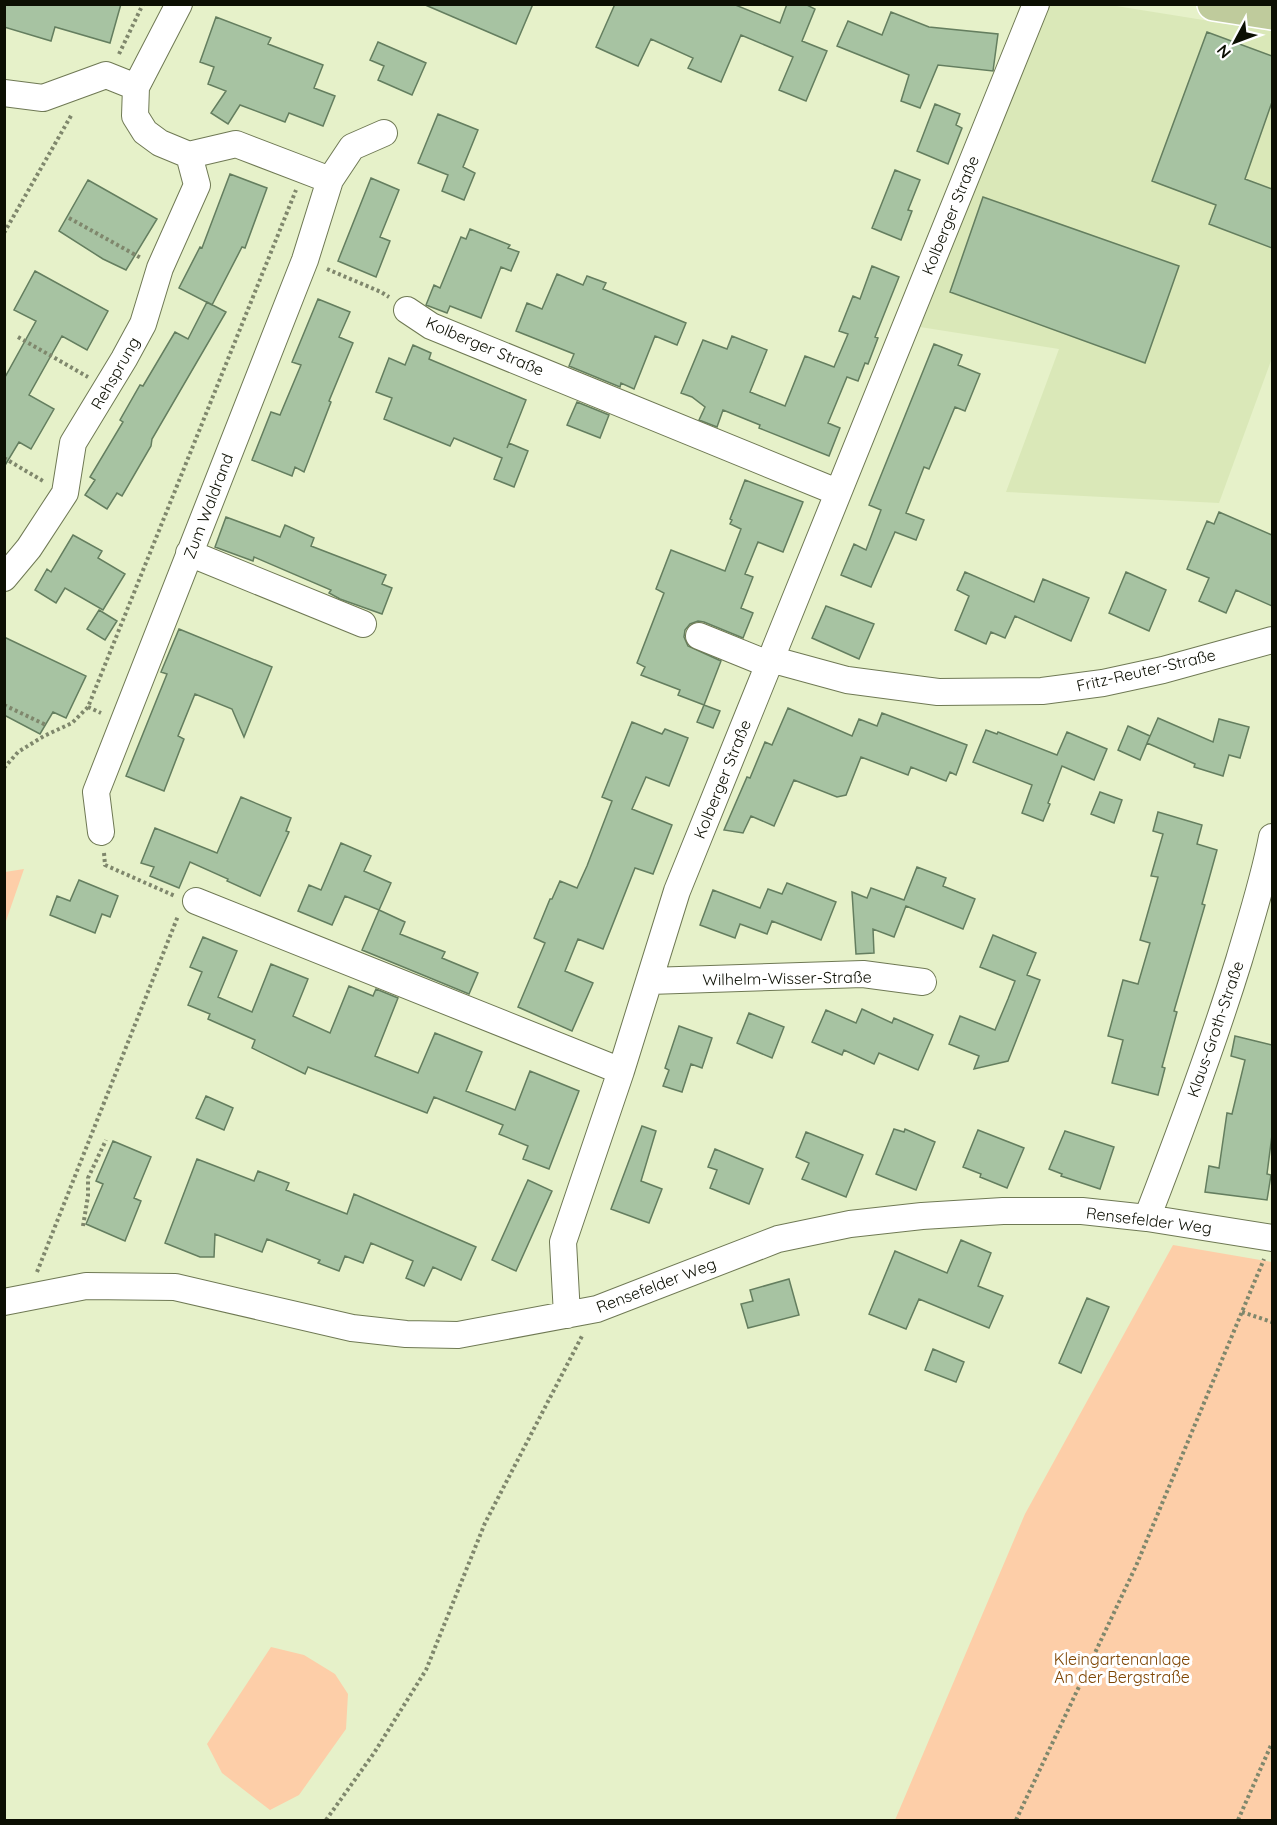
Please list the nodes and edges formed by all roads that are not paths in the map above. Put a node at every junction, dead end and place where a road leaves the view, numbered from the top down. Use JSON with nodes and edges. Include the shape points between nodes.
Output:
{"nodes":[{"id":1,"x":179,"y":4,"type":"edge"},
{"id":2,"x":1036,"y":4,"type":"edge"},
{"id":3,"x":1214,"y":4,"type":"edge"},
{"id":4,"x":1272,"y":13,"type":"edge"},
{"id":5,"x":135,"y":87,"type":"junction"},
{"id":6,"x":4,"y":93,"type":"edge"},
{"id":7,"x":384,"y":133,"type":"dead end"},
{"id":8,"x":189,"y":156,"type":"junction"},
{"id":9,"x":330,"y":180,"type":"junction"},
{"id":10,"x":407,"y":310,"type":"road end"},
{"id":11,"x":837,"y":492,"type":"junction"},
{"id":12,"x":189,"y":553,"type":"junction"},
{"id":13,"x":4,"y":578,"type":"edge"},
{"id":14,"x":363,"y":624,"type":"dead end"},
{"id":15,"x":699,"y":636,"type":"dead end"},
{"id":16,"x":1272,"y":640,"type":"edge"},
{"id":17,"x":769,"y":662,"type":"junction"},
{"id":18,"x":101,"y":832,"type":"road end"},
{"id":19,"x":1272,"y":837,"type":"edge"},
{"id":20,"x":190,"y":900,"type":"road end"},
{"id":21,"x":650,"y":981,"type":"junction"},
{"id":22,"x":923,"y":981,"type":"dead end"},
{"id":23,"x":621,"y":1071,"type":"junction"},
{"id":24,"x":1147,"y":1218,"type":"junction"},
{"id":25,"x":1270,"y":1244,"type":"edge"},
{"id":26,"x":16,"y":1300,"type":"edge"},
{"id":27,"x":567,"y":1315,"type":"junction"}],
"edges":[{"from":1,"to":5,"type":"street"},
{"from":2,"to":11,"type":"street","name":"Kolberger Straße"},
{"from":3,"to":4,"type":"main road"},
{"from":5,"to":6,"type":"street","via":[[98,78],[43,98]]},
{"from":5,"to":8,"type":"street","via":[[135,116],[146,132]]},
{"from":7,"to":9,"type":"street","name":"Zum Waldrand","via":[[352,147]]},
{"from":8,"to":9,"type":"street","via":[[236,144]]},
{"from":8,"to":13,"type":"street","name":"Rehsprung","via":[[197,184],[160,268],[143,324],[74,442],[65,493]]},
{"from":9,"to":12,"type":"street","name":"Zum Waldrand","via":[[305,260]]},
{"from":10,"to":11,"type":"street","name":"Kolberger Straße","via":[[431,326]]},
{"from":11,"to":17,"type":"street","name":"Kolberger Straße"},
{"from":12,"to":14,"type":"street"},
{"from":12,"to":18,"type":"street","name":"Zum Waldrand","via":[[96,792]]},
{"from":15,"to":17,"type":"street","name":"Fritz-Reuter-Straße"},
{"from":16,"to":17,"type":"street","name":"Fritz-Reuter-Straße","via":[[1163,670],[1042,691],[938,692],[847,680]]},
{"from":17,"to":21,"type":"street","name":"Kolberger Straße","via":[[677,891]]},
{"from":19,"to":24,"type":"street","name":"Klaus-Groth-Straße","via":[[1265,875],[1226,1002]]},
{"from":20,"to":23,"type":"street"},
{"from":21,"to":22,"type":"street","name":"Wilhelm-Wisser-Straße","via":[[863,974]]},
{"from":21,"to":23,"type":"street","name":"Kolberger Straße"},
{"from":23,"to":27,"type":"street","name":"Kolberger Straße","via":[[563,1242]]},
{"from":24,"to":25,"type":"street","name":"Rensefelder Weg"},
{"from":24,"to":27,"type":"street","name":"Rensefelder Weg","via":[[1082,1211],[1003,1211],[850,1224],[778,1239],[597,1309]]},
{"from":26,"to":27,"type":"street","name":"Rensefelder Weg","via":[[86,1286],[175,1287],[352,1328],[406,1334],[458,1335]]}]}
